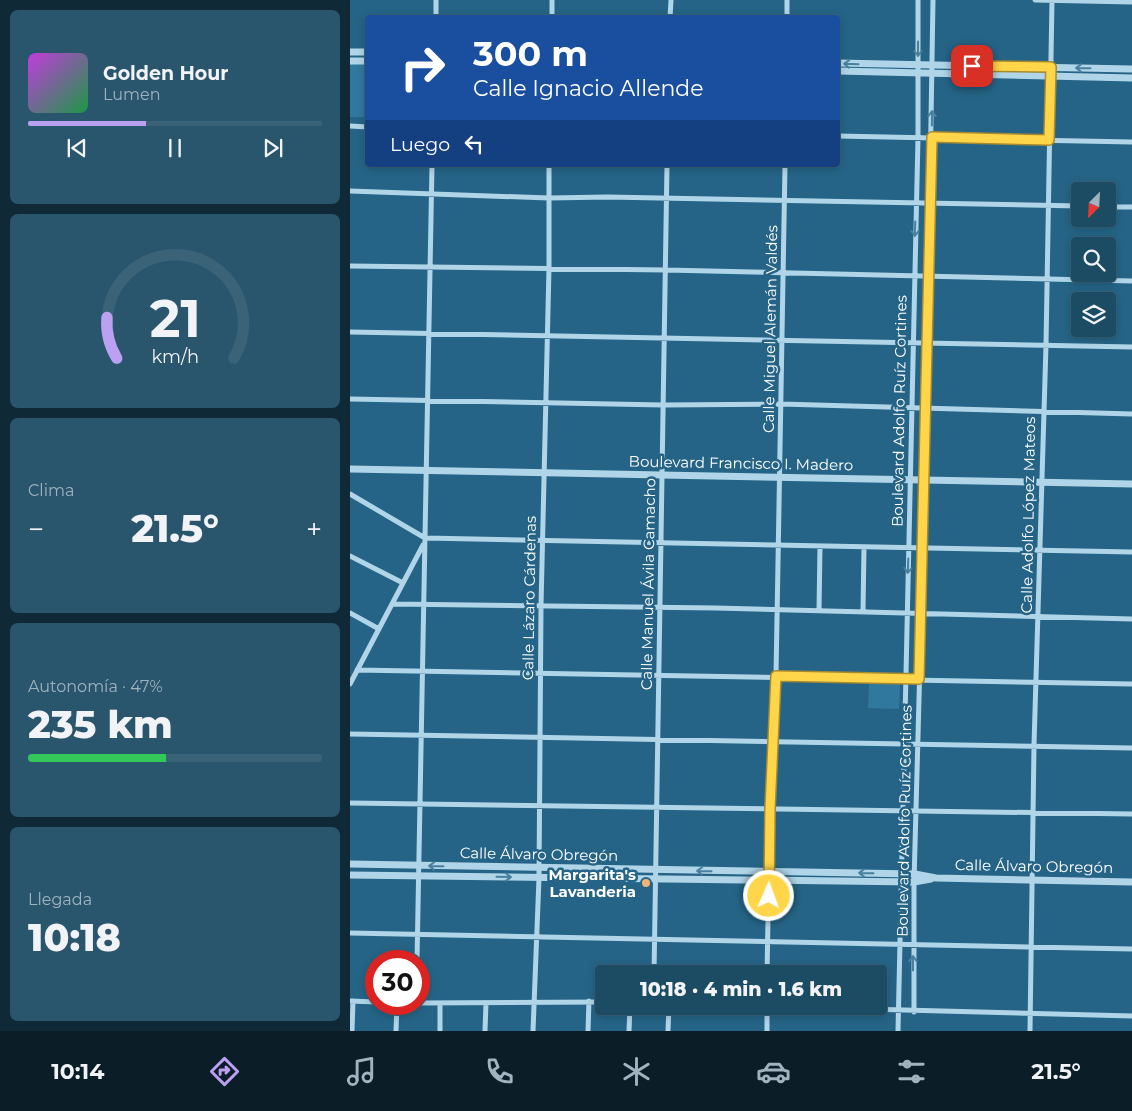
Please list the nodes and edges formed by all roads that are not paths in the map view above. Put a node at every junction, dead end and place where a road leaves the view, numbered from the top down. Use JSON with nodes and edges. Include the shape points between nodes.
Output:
{"nodes":[{"id":1,"x":436,"y":0,"type":"edge"},
{"id":2,"x":552,"y":0,"type":"edge"},
{"id":3,"x":671,"y":0,"type":"edge"},
{"id":4,"x":787,"y":0,"type":"edge"},
{"id":5,"x":918,"y":0,"type":"edge"},
{"id":6,"x":933,"y":0,"type":"edge"},
{"id":7,"x":1035,"y":0,"type":"edge"},
{"id":8,"x":1052,"y":0,"type":"edge"},
{"id":9,"x":1132,"y":2,"type":"edge"},
{"id":10,"x":436,"y":15,"type":"edge"},
{"id":11,"x":552,"y":15,"type":"edge"},
{"id":12,"x":670,"y":15,"type":"edge"},
{"id":13,"x":787,"y":15,"type":"edge"},
{"id":14,"x":350,"y":52,"type":"edge"},
{"id":15,"x":365,"y":52,"type":"edge"},
{"id":16,"x":350,"y":61,"type":"edge"},
{"id":17,"x":365,"y":62,"type":"edge"},
{"id":18,"x":840,"y":63,"type":"edge"},
{"id":19,"x":1051,"y":67,"type":"junction"},
{"id":20,"x":918,"y":69,"type":"junction"},
{"id":21,"x":933,"y":69,"type":"junction"},
{"id":22,"x":1132,"y":69,"type":"edge"},
{"id":23,"x":840,"y":71,"type":"edge"},
{"id":24,"x":1051,"y":76,"type":"junction"},
{"id":25,"x":1132,"y":78,"type":"edge"},
{"id":26,"x":350,"y":126,"type":"edge"},
{"id":27,"x":365,"y":127,"type":"edge"},
{"id":28,"x":840,"y":136,"type":"edge"},
{"id":29,"x":932,"y":137,"type":"junction"},
{"id":30,"x":918,"y":138,"type":"junction"},
{"id":31,"x":1049,"y":140,"type":"junction"},
{"id":32,"x":1132,"y":142,"type":"edge"},
{"id":33,"x":432,"y":167,"type":"edge"},
{"id":34,"x":549,"y":167,"type":"edge"},
{"id":35,"x":667,"y":167,"type":"edge"},
{"id":36,"x":786,"y":167,"type":"edge"},
{"id":37,"x":350,"y":191,"type":"edge"},
{"id":38,"x":431,"y":193,"type":"junction"},
{"id":39,"x":549,"y":198,"type":"junction"},
{"id":40,"x":667,"y":198,"type":"junction"},
{"id":41,"x":785,"y":200,"type":"junction"},
{"id":42,"x":916,"y":204,"type":"junction"},
{"id":43,"x":929,"y":204,"type":"junction"},
{"id":44,"x":1048,"y":206,"type":"junction"},
{"id":45,"x":1071,"y":206,"type":"edge"},
{"id":46,"x":1116,"y":207,"type":"edge"},
{"id":47,"x":1132,"y":207,"type":"edge"},
{"id":48,"x":350,"y":266,"type":"edge"},
{"id":49,"x":432,"y":268,"type":"junction"},
{"id":50,"x":549,"y":268,"type":"junction"},
{"id":51,"x":666,"y":270,"type":"junction"},
{"id":52,"x":784,"y":274,"type":"junction"},
{"id":53,"x":914,"y":277,"type":"junction"},
{"id":54,"x":927,"y":277,"type":"junction"},
{"id":55,"x":1047,"y":279,"type":"junction"},
{"id":56,"x":1132,"y":281,"type":"edge"},
{"id":57,"x":350,"y":332,"type":"edge"},
{"id":58,"x":430,"y":334,"type":"junction"},
{"id":59,"x":548,"y":336,"type":"junction"},
{"id":60,"x":665,"y":337,"type":"junction"},
{"id":61,"x":783,"y":340,"type":"junction"},
{"id":62,"x":913,"y":342,"type":"junction"},
{"id":63,"x":927,"y":342,"type":"junction"},
{"id":64,"x":1046,"y":345,"type":"junction"},
{"id":65,"x":1132,"y":347,"type":"edge"},
{"id":66,"x":350,"y":398,"type":"edge"},
{"id":67,"x":429,"y":400,"type":"junction"},
{"id":68,"x":546,"y":401,"type":"junction"},
{"id":69,"x":782,"y":404,"type":"junction"},
{"id":70,"x":663,"y":405,"type":"junction"},
{"id":71,"x":912,"y":408,"type":"junction"},
{"id":72,"x":926,"y":408,"type":"junction"},
{"id":73,"x":1043,"y":412,"type":"junction"},
{"id":74,"x":1132,"y":414,"type":"edge"},
{"id":75,"x":350,"y":469,"type":"edge"},
{"id":76,"x":427,"y":470,"type":"junction"},
{"id":77,"x":544,"y":473,"type":"junction"},
{"id":78,"x":662,"y":474,"type":"junction"},
{"id":79,"x":780,"y":477,"type":"junction"},
{"id":80,"x":910,"y":480,"type":"junction"},
{"id":81,"x":925,"y":481,"type":"junction"},
{"id":82,"x":1041,"y":482,"type":"junction"},
{"id":83,"x":1132,"y":484,"type":"edge"},
{"id":84,"x":350,"y":494,"type":"edge"},
{"id":85,"x":425,"y":540,"type":"junction"},
{"id":86,"x":542,"y":540,"type":"junction"},
{"id":87,"x":660,"y":542,"type":"junction"},
{"id":88,"x":777,"y":545,"type":"junction"},
{"id":89,"x":820,"y":546,"type":"junction"},
{"id":90,"x":864,"y":546,"type":"junction"},
{"id":91,"x":909,"y":547,"type":"junction"},
{"id":92,"x":923,"y":548,"type":"junction"},
{"id":93,"x":1040,"y":550,"type":"junction"},
{"id":94,"x":1132,"y":552,"type":"edge"},
{"id":95,"x":350,"y":556,"type":"edge"},
{"id":96,"x":404,"y":583,"type":"junction"},
{"id":97,"x":393,"y":604,"type":"junction"},
{"id":98,"x":423,"y":604,"type":"junction"},
{"id":99,"x":541,"y":606,"type":"junction"},
{"id":100,"x":658,"y":608,"type":"junction"},
{"id":101,"x":777,"y":610,"type":"junction"},
{"id":102,"x":819,"y":611,"type":"junction"},
{"id":103,"x":862,"y":611,"type":"junction"},
{"id":104,"x":350,"y":613,"type":"edge"},
{"id":105,"x":907,"y":614,"type":"junction"},
{"id":106,"x":922,"y":614,"type":"junction"},
{"id":107,"x":1038,"y":618,"type":"junction"},
{"id":108,"x":1132,"y":619,"type":"edge"},
{"id":109,"x":379,"y":629,"type":"junction"},
{"id":110,"x":350,"y":670,"type":"edge"},
{"id":111,"x":422,"y":671,"type":"junction"},
{"id":112,"x":356,"y":672,"type":"junction"},
{"id":113,"x":541,"y":673,"type":"junction"},
{"id":114,"x":658,"y":675,"type":"junction"},
{"id":115,"x":776,"y":676,"type":"junction"},
{"id":116,"x":906,"y":679,"type":"junction"},
{"id":117,"x":919,"y":679,"type":"junction"},
{"id":118,"x":1036,"y":682,"type":"junction"},
{"id":119,"x":350,"y":684,"type":"edge"},
{"id":120,"x":1132,"y":684,"type":"edge"},
{"id":121,"x":350,"y":734,"type":"edge"},
{"id":122,"x":421,"y":736,"type":"junction"},
{"id":123,"x":540,"y":737,"type":"junction"},
{"id":124,"x":658,"y":739,"type":"junction"},
{"id":125,"x":774,"y":742,"type":"junction"},
{"id":126,"x":904,"y":744,"type":"junction"},
{"id":127,"x":918,"y":744,"type":"junction"},
{"id":128,"x":1034,"y":745,"type":"junction"},
{"id":129,"x":1132,"y":748,"type":"edge"},
{"id":130,"x":350,"y":803,"type":"edge"},
{"id":131,"x":420,"y":804,"type":"junction"},
{"id":132,"x":540,"y":806,"type":"junction"},
{"id":133,"x":657,"y":807,"type":"junction"},
{"id":134,"x":770,"y":809,"type":"junction"},
{"id":135,"x":902,"y":811,"type":"junction"},
{"id":136,"x":916,"y":811,"type":"junction"},
{"id":137,"x":1034,"y":813,"type":"junction"},
{"id":138,"x":1132,"y":814,"type":"edge"},
{"id":139,"x":350,"y":864,"type":"edge"},
{"id":140,"x":419,"y":866,"type":"junction"},
{"id":141,"x":539,"y":868,"type":"junction"},
{"id":142,"x":656,"y":870,"type":"junction"},
{"id":143,"x":770,"y":872,"type":"junction"},
{"id":144,"x":350,"y":876,"type":"edge"},
{"id":145,"x":418,"y":876,"type":"junction"},
{"id":146,"x":539,"y":878,"type":"junction"},
{"id":147,"x":900,"y":878,"type":"junction"},
{"id":148,"x":915,"y":878,"type":"junction"},
{"id":149,"x":656,"y":879,"type":"junction"},
{"id":150,"x":770,"y":880,"type":"junction"},
{"id":151,"x":1033,"y":880,"type":"junction"},
{"id":152,"x":1132,"y":882,"type":"edge"},
{"id":153,"x":350,"y":933,"type":"edge"},
{"id":154,"x":418,"y":935,"type":"junction"},
{"id":155,"x":536,"y":936,"type":"junction"},
{"id":156,"x":654,"y":941,"type":"junction"},
{"id":157,"x":768,"y":942,"type":"junction"},
{"id":158,"x":899,"y":944,"type":"junction"},
{"id":159,"x":913,"y":944,"type":"junction"},
{"id":160,"x":1031,"y":947,"type":"junction"},
{"id":161,"x":1132,"y":949,"type":"edge"},
{"id":162,"x":417,"y":950,"type":"edge"},
{"id":163,"x":654,"y":965,"type":"edge"},
{"id":164,"x":767,"y":965,"type":"edge"},
{"id":165,"x":351,"y":1001,"type":"edge"},
{"id":166,"x":533,"y":1001,"type":"junction"},
{"id":167,"x":589,"y":1001,"type":"junction"},
{"id":168,"x":595,"y":1001,"type":"edge"},
{"id":169,"x":365,"y":1002,"type":"edge"},
{"id":170,"x":430,"y":1002,"type":"edge"},
{"id":171,"x":440,"y":1002,"type":"junction"},
{"id":172,"x":486,"y":1003,"type":"junction"},
{"id":173,"x":887,"y":1012,"type":"edge"},
{"id":174,"x":898,"y":1012,"type":"junction"},
{"id":175,"x":914,"y":1012,"type":"junction"},
{"id":176,"x":1030,"y":1014,"type":"junction"},
{"id":177,"x":397,"y":1015,"type":"edge"},
{"id":178,"x":630,"y":1015,"type":"edge"},
{"id":179,"x":668,"y":1015,"type":"edge"},
{"id":180,"x":767,"y":1015,"type":"edge"},
{"id":181,"x":1132,"y":1016,"type":"edge"},
{"id":182,"x":352,"y":1031,"type":"edge"},
{"id":183,"x":396,"y":1031,"type":"edge"},
{"id":184,"x":440,"y":1031,"type":"edge"},
{"id":185,"x":485,"y":1031,"type":"edge"},
{"id":186,"x":533,"y":1031,"type":"edge"},
{"id":187,"x":588,"y":1031,"type":"edge"},
{"id":188,"x":629,"y":1031,"type":"edge"},
{"id":189,"x":668,"y":1031,"type":"edge"},
{"id":190,"x":767,"y":1031,"type":"edge"},
{"id":191,"x":898,"y":1031,"type":"edge"},
{"id":192,"x":1030,"y":1031,"type":"edge"}],
"edges":[{"from":1,"to":10,"type":"street"},
{"from":2,"to":11,"type":"street"},
{"from":3,"to":12,"type":"street"},
{"from":4,"to":13,"type":"street"},
{"from":5,"to":20,"type":"street","name":"Boulevard Adolfo Ruíz Cortines","one_way":true},
{"from":6,"to":21,"type":"street","name":"Boulevard Adolfo Ruíz Cortines"},
{"from":7,"to":8,"type":"street"},
{"from":8,"to":9,"type":"street"},
{"from":8,"to":19,"type":"street","name":"Calle Adolfo López Mateos"},
{"from":14,"to":15,"type":"street"},
{"from":16,"to":17,"type":"street"},
{"from":20,"to":18,"type":"street","one_way":true},
{"from":19,"to":21,"type":"street"},
{"from":22,"to":19,"type":"street","one_way":true},
{"from":19,"to":24,"type":"street","name":"Calle Adolfo López Mateos"},
{"from":20,"to":21,"type":"street"},
{"from":20,"to":23,"type":"street"},
{"from":20,"to":30,"type":"street","name":"Boulevard Adolfo Ruíz Cortines"},
{"from":21,"to":24,"type":"street"},
{"from":29,"to":21,"type":"street","name":"Boulevard Adolfo Ruíz Cortines","one_way":true},
{"from":24,"to":25,"type":"street"},
{"from":24,"to":31,"type":"street","name":"Calle Adolfo López Mateos"},
{"from":26,"to":27,"type":"street"},
{"from":28,"to":30,"type":"street"},
{"from":29,"to":30,"type":"street"},
{"from":29,"to":31,"type":"street"},
{"from":29,"to":43,"type":"street","name":"Boulevard Adolfo Ruíz Cortines"},
{"from":30,"to":42,"type":"street","name":"Boulevard Adolfo Ruíz Cortines"},
{"from":31,"to":32,"type":"street"},
{"from":31,"to":44,"type":"street","name":"Calle Adolfo López Mateos"},
{"from":33,"to":38,"type":"street"},
{"from":34,"to":39,"type":"street","name":"Calle Lázaro Cárdenas"},
{"from":35,"to":40,"type":"street","name":"Calle Manuel Ávila Camacho"},
{"from":36,"to":41,"type":"street","name":"Calle Miguel Alemán Valdés"},
{"from":37,"to":38,"type":"street"},
{"from":38,"to":39,"type":"street"},
{"from":38,"to":49,"type":"street"},
{"from":39,"to":40,"type":"street"},
{"from":39,"to":50,"type":"street","name":"Calle Lázaro Cárdenas"},
{"from":40,"to":41,"type":"street"},
{"from":40,"to":51,"type":"street","name":"Calle Manuel Ávila Camacho"},
{"from":41,"to":42,"type":"street"},
{"from":41,"to":52,"type":"street","name":"Calle Miguel Alemán Valdés"},
{"from":42,"to":43,"type":"street"},
{"from":42,"to":53,"type":"street","name":"Boulevard Adolfo Ruíz Cortines","one_way":true},
{"from":43,"to":44,"type":"street"},
{"from":43,"to":54,"type":"street","name":"Boulevard Adolfo Ruíz Cortines"},
{"from":44,"to":45,"type":"street"},
{"from":44,"to":55,"type":"street","name":"Calle Adolfo López Mateos"},
{"from":46,"to":47,"type":"street"},
{"from":48,"to":49,"type":"street"},
{"from":49,"to":50,"type":"street"},
{"from":49,"to":58,"type":"street"},
{"from":50,"to":51,"type":"street"},
{"from":50,"to":59,"type":"street","name":"Calle Lázaro Cárdenas"},
{"from":51,"to":52,"type":"street"},
{"from":51,"to":60,"type":"street","name":"Calle Manuel Ávila Camacho"},
{"from":52,"to":53,"type":"street"},
{"from":52,"to":61,"type":"street","name":"Calle Miguel Alemán Valdés"},
{"from":53,"to":54,"type":"street"},
{"from":53,"to":62,"type":"street","name":"Boulevard Adolfo Ruíz Cortines"},
{"from":54,"to":55,"type":"street"},
{"from":54,"to":63,"type":"street","name":"Boulevard Adolfo Ruíz Cortines"},
{"from":55,"to":56,"type":"street"},
{"from":55,"to":64,"type":"street","name":"Calle Adolfo López Mateos"},
{"from":57,"to":58,"type":"street"},
{"from":58,"to":59,"type":"street"},
{"from":58,"to":67,"type":"street"},
{"from":59,"to":60,"type":"street"},
{"from":59,"to":68,"type":"street","name":"Calle Lázaro Cárdenas"},
{"from":60,"to":61,"type":"street"},
{"from":60,"to":70,"type":"street","name":"Calle Manuel Ávila Camacho"},
{"from":61,"to":62,"type":"street"},
{"from":61,"to":69,"type":"street","name":"Calle Miguel Alemán Valdés"},
{"from":62,"to":63,"type":"street"},
{"from":62,"to":71,"type":"street","name":"Boulevard Adolfo Ruíz Cortines"},
{"from":63,"to":64,"type":"street"},
{"from":63,"to":72,"type":"street","name":"Boulevard Adolfo Ruíz Cortines"},
{"from":64,"to":65,"type":"street"},
{"from":64,"to":73,"type":"street","name":"Calle Adolfo López Mateos"},
{"from":66,"to":67,"type":"street"},
{"from":67,"to":68,"type":"street"},
{"from":67,"to":76,"type":"street"},
{"from":68,"to":70,"type":"street"},
{"from":68,"to":77,"type":"street","name":"Calle Lázaro Cárdenas"},
{"from":69,"to":70,"type":"street"},
{"from":69,"to":71,"type":"street"},
{"from":69,"to":79,"type":"street","name":"Calle Miguel Alemán Valdés"},
{"from":70,"to":78,"type":"street","name":"Calle Manuel Ávila Camacho"},
{"from":71,"to":72,"type":"street"},
{"from":71,"to":80,"type":"street","name":"Boulevard Adolfo Ruíz Cortines"},
{"from":72,"to":73,"type":"street"},
{"from":72,"to":81,"type":"street","name":"Boulevard Adolfo Ruíz Cortines"},
{"from":73,"to":74,"type":"street"},
{"from":73,"to":82,"type":"street","name":"Calle Adolfo López Mateos"},
{"from":75,"to":76,"type":"street","name":"Boulevard Francisco I. Madero"},
{"from":76,"to":77,"type":"street","name":"Boulevard Francisco I. Madero"},
{"from":76,"to":85,"type":"street"},
{"from":77,"to":78,"type":"street","name":"Boulevard Francisco I. Madero"},
{"from":77,"to":86,"type":"street","name":"Calle Lázaro Cárdenas"},
{"from":78,"to":79,"type":"street","name":"Boulevard Francisco I. Madero"},
{"from":78,"to":87,"type":"street","name":"Calle Manuel Ávila Camacho"},
{"from":79,"to":80,"type":"street","name":"Boulevard Francisco I. Madero"},
{"from":79,"to":88,"type":"street","name":"Calle Miguel Alemán Valdés"},
{"from":80,"to":81,"type":"street","name":"Boulevard Francisco I. Madero"},
{"from":80,"to":91,"type":"street","name":"Boulevard Adolfo Ruíz Cortines"},
{"from":81,"to":82,"type":"street","name":"Boulevard Francisco I. Madero"},
{"from":81,"to":92,"type":"street","name":"Boulevard Adolfo Ruíz Cortines"},
{"from":82,"to":83,"type":"street","name":"Boulevard Francisco I. Madero"},
{"from":82,"to":93,"type":"street","name":"Calle Adolfo López Mateos"},
{"from":84,"to":85,"type":"street"},
{"from":85,"to":86,"type":"street"},
{"from":85,"to":96,"type":"street"},
{"from":85,"to":98,"type":"street"},
{"from":86,"to":87,"type":"street"},
{"from":86,"to":99,"type":"street","name":"Calle Lázaro Cárdenas"},
{"from":87,"to":88,"type":"street"},
{"from":87,"to":100,"type":"street","name":"Calle Manuel Ávila Camacho"},
{"from":88,"to":89,"type":"street"},
{"from":88,"to":101,"type":"street","name":"Calle Miguel Alemán Valdés"},
{"from":89,"to":90,"type":"street"},
{"from":89,"to":102,"type":"street"},
{"from":90,"to":91,"type":"street"},
{"from":90,"to":103,"type":"street"},
{"from":91,"to":92,"type":"street"},
{"from":91,"to":105,"type":"street","name":"Boulevard Adolfo Ruíz Cortines","one_way":true},
{"from":92,"to":93,"type":"street"},
{"from":92,"to":106,"type":"street","name":"Boulevard Adolfo Ruíz Cortines"},
{"from":93,"to":94,"type":"street"},
{"from":93,"to":107,"type":"street","name":"Calle Adolfo López Mateos"},
{"from":95,"to":96,"type":"street"},
{"from":96,"to":97,"type":"street"},
{"from":97,"to":98,"type":"street"},
{"from":97,"to":109,"type":"street"},
{"from":98,"to":99,"type":"street"},
{"from":98,"to":111,"type":"street"},
{"from":99,"to":100,"type":"street"},
{"from":99,"to":113,"type":"street","name":"Calle Lázaro Cárdenas"},
{"from":100,"to":101,"type":"street"},
{"from":100,"to":114,"type":"street","name":"Calle Manuel Ávila Camacho"},
{"from":101,"to":102,"type":"street"},
{"from":101,"to":115,"type":"street","name":"Calle Miguel Alemán Valdés"},
{"from":102,"to":103,"type":"street"},
{"from":103,"to":105,"type":"street"},
{"from":104,"to":109,"type":"street"},
{"from":105,"to":106,"type":"street"},
{"from":105,"to":116,"type":"street","name":"Boulevard Adolfo Ruíz Cortines"},
{"from":106,"to":107,"type":"street"},
{"from":106,"to":117,"type":"street","name":"Boulevard Adolfo Ruíz Cortines"},
{"from":107,"to":108,"type":"street"},
{"from":107,"to":118,"type":"street","name":"Calle Adolfo López Mateos"},
{"from":109,"to":112,"type":"street"},
{"from":110,"to":112,"type":"street"},
{"from":111,"to":112,"type":"street"},
{"from":111,"to":113,"type":"street"},
{"from":111,"to":122,"type":"street"},
{"from":112,"to":119,"type":"street"},
{"from":113,"to":114,"type":"street"},
{"from":113,"to":123,"type":"street","name":"Calle Lázaro Cárdenas"},
{"from":114,"to":115,"type":"street"},
{"from":114,"to":124,"type":"street","name":"Calle Manuel Ávila Camacho"},
{"from":115,"to":116,"type":"street"},
{"from":115,"to":125,"type":"street","name":"Calle Miguel Alemán Valdés"},
{"from":116,"to":117,"type":"street"},
{"from":116,"to":126,"type":"street","name":"Boulevard Adolfo Ruíz Cortines"},
{"from":117,"to":118,"type":"street"},
{"from":117,"to":127,"type":"street","name":"Boulevard Adolfo Ruíz Cortines"},
{"from":118,"to":120,"type":"street"},
{"from":118,"to":128,"type":"street","name":"Calle Adolfo López Mateos"},
{"from":121,"to":122,"type":"street"},
{"from":122,"to":123,"type":"street"},
{"from":122,"to":131,"type":"street"},
{"from":123,"to":124,"type":"street"},
{"from":123,"to":132,"type":"street","name":"Calle Lázaro Cárdenas"},
{"from":124,"to":125,"type":"street"},
{"from":124,"to":133,"type":"street","name":"Calle Manuel Ávila Camacho"},
{"from":125,"to":126,"type":"street"},
{"from":125,"to":134,"type":"street","name":"Calle Miguel Alemán Valdés"},
{"from":126,"to":127,"type":"street"},
{"from":126,"to":135,"type":"street","name":"Boulevard Adolfo Ruíz Cortines"},
{"from":127,"to":128,"type":"street"},
{"from":127,"to":136,"type":"street","name":"Boulevard Adolfo Ruíz Cortines"},
{"from":128,"to":129,"type":"street"},
{"from":128,"to":137,"type":"street","name":"Calle Adolfo López Mateos"},
{"from":130,"to":131,"type":"street"},
{"from":131,"to":132,"type":"street"},
{"from":131,"to":140,"type":"street"},
{"from":132,"to":133,"type":"street"},
{"from":132,"to":141,"type":"street","name":"Calle Lázaro Cárdenas"},
{"from":133,"to":134,"type":"street"},
{"from":133,"to":142,"type":"street","name":"Calle Manuel Ávila Camacho"},
{"from":134,"to":135,"type":"street"},
{"from":134,"to":143,"type":"street","name":"Calle Miguel Alemán Valdés"},
{"from":135,"to":136,"type":"street"},
{"from":135,"to":147,"type":"street","name":"Boulevard Adolfo Ruíz Cortines"},
{"from":136,"to":137,"type":"street"},
{"from":136,"to":148,"type":"street","name":"Boulevard Adolfo Ruíz Cortines"},
{"from":137,"to":138,"type":"street"},
{"from":137,"to":151,"type":"street","name":"Calle Adolfo López Mateos"},
{"from":139,"to":140,"type":"street","name":"Calle Álvaro Obregón"},
{"from":141,"to":140,"type":"street","name":"Calle Álvaro Obregón","one_way":true},
{"from":140,"to":145,"type":"street"},
{"from":141,"to":142,"type":"street","name":"Calle Álvaro Obregón"},
{"from":141,"to":146,"type":"street","name":"Calle Lázaro Cárdenas"},
{"from":143,"to":142,"type":"street","name":"Calle Álvaro Obregón","one_way":true},
{"from":142,"to":149,"type":"street","name":"Calle Manuel Ávila Camacho"},
{"from":147,"to":143,"type":"street","name":"Calle Álvaro Obregón","one_way":true},
{"from":143,"to":150,"type":"street","name":"Calle Miguel Alemán Valdés"},
{"from":144,"to":145,"type":"street","name":"Calle Álvaro Obregón"},
{"from":145,"to":146,"type":"street","name":"Calle Álvaro Obregón","one_way":true},
{"from":145,"to":154,"type":"street"},
{"from":146,"to":149,"type":"street","name":"Calle Álvaro Obregón"},
{"from":146,"to":155,"type":"street","name":"Calle Lázaro Cárdenas"},
{"from":147,"to":148,"type":"street","name":"Calle Álvaro Obregón"},
{"from":147,"to":150,"type":"street","name":"Calle Álvaro Obregón"},
{"from":147,"to":158,"type":"street","name":"Boulevard Adolfo Ruíz Cortines"},
{"from":148,"to":151,"type":"street","name":"Calle Álvaro Obregón"},
{"from":148,"to":159,"type":"street","name":"Boulevard Adolfo Ruíz Cortines"},
{"from":149,"to":150,"type":"street","name":"Calle Álvaro Obregón"},
{"from":149,"to":156,"type":"street","name":"Calle Manuel Ávila Camacho"},
{"from":150,"to":157,"type":"street","name":"Calle Miguel Alemán Valdés"},
{"from":151,"to":152,"type":"street","name":"Calle Álvaro Obregón"},
{"from":151,"to":160,"type":"street","name":"Calle Adolfo López Mateos"},
{"from":153,"to":154,"type":"street"},
{"from":154,"to":155,"type":"street"},
{"from":154,"to":162,"type":"street"},
{"from":155,"to":156,"type":"street"},
{"from":155,"to":166,"type":"street","name":"Calle Lázaro Cárdenas"},
{"from":156,"to":157,"type":"street"},
{"from":156,"to":163,"type":"street","name":"Calle Manuel Ávila Camacho"},
{"from":157,"to":158,"type":"street"},
{"from":157,"to":164,"type":"street","name":"Calle Miguel Alemán Valdés"},
{"from":158,"to":159,"type":"street"},
{"from":158,"to":174,"type":"street","name":"Boulevard Adolfo Ruíz Cortines"},
{"from":159,"to":160,"type":"street"},
{"from":175,"to":159,"type":"street","name":"Boulevard Adolfo Ruíz Cortines","one_way":true},
{"from":160,"to":161,"type":"street"},
{"from":160,"to":176,"type":"street","name":"Calle Adolfo López Mateos"},
{"from":165,"to":169,"type":"street"},
{"from":165,"to":182,"type":"street"},
{"from":166,"to":167,"type":"street"},
{"from":166,"to":172,"type":"street"},
{"from":166,"to":186,"type":"street","name":"Calle Lázaro Cárdenas"},
{"from":167,"to":168,"type":"street"},
{"from":167,"to":187,"type":"street"},
{"from":170,"to":171,"type":"street"},
{"from":171,"to":172,"type":"street"},
{"from":171,"to":184,"type":"street"},
{"from":172,"to":185,"type":"street"},
{"from":173,"to":174,"type":"street"},
{"from":174,"to":175,"type":"street"},
{"from":174,"to":191,"type":"street","name":"Boulevard Adolfo Ruíz Cortines"},
{"from":175,"to":176,"type":"street"},
{"from":176,"to":181,"type":"street"},
{"from":176,"to":192,"type":"street","name":"Calle Adolfo López Mateos"},
{"from":177,"to":183,"type":"street"},
{"from":178,"to":188,"type":"street"},
{"from":179,"to":189,"type":"street"},
{"from":180,"to":190,"type":"street"}]}
